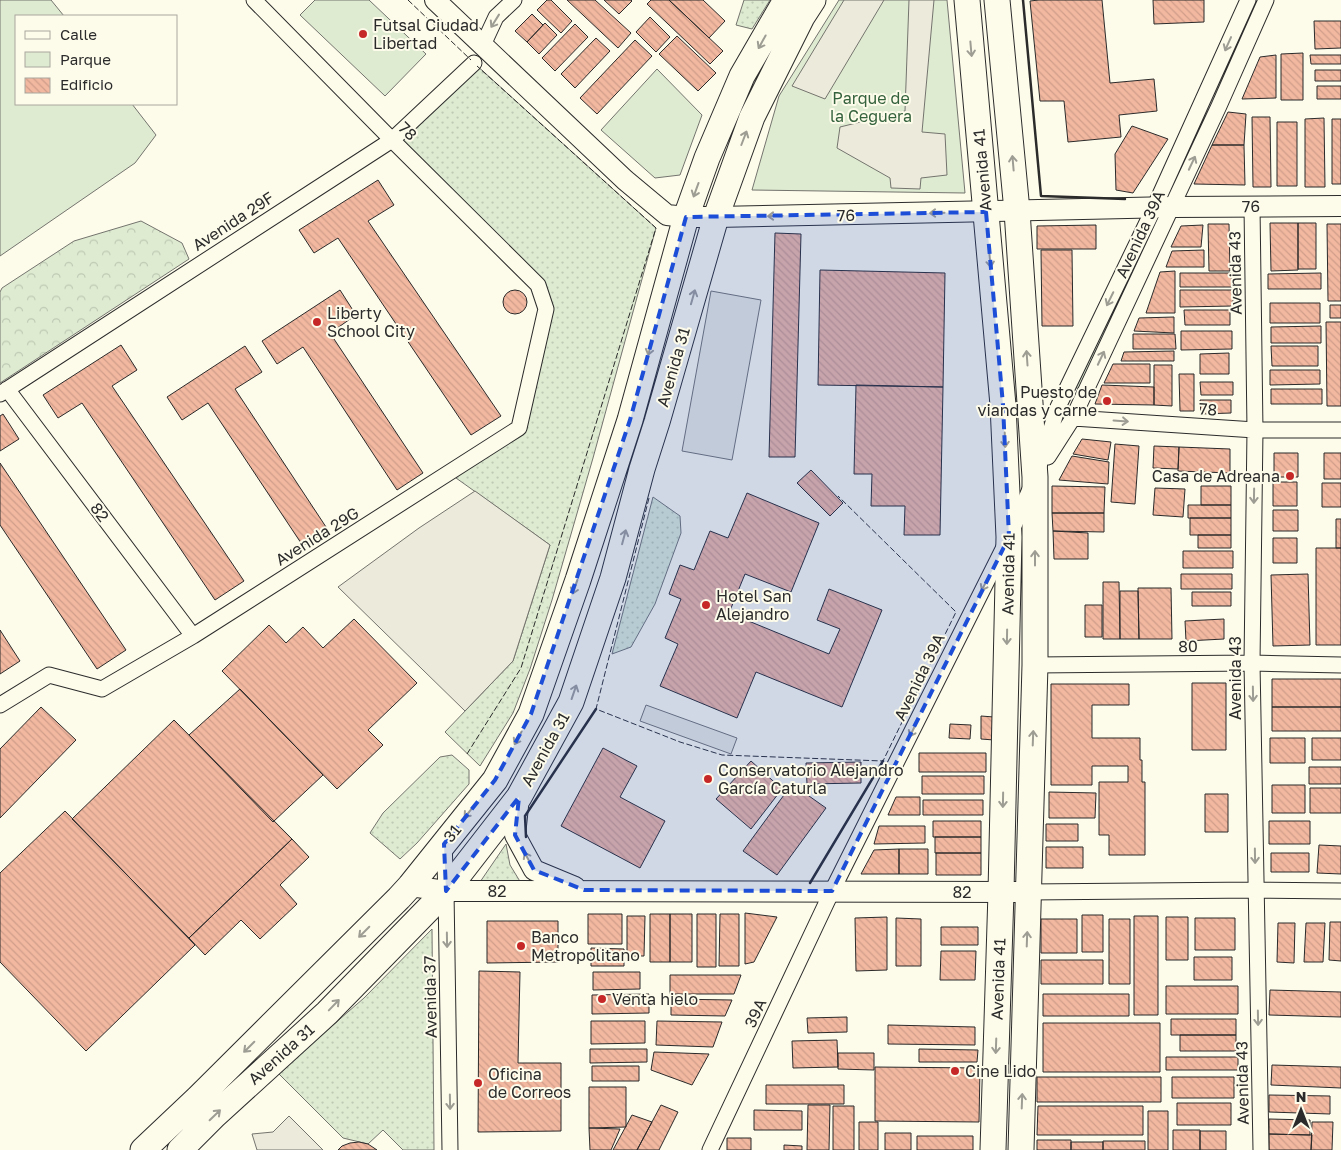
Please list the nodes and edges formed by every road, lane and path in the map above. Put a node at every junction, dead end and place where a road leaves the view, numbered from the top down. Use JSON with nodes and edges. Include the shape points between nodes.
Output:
{"nodes":[{"id":1,"x":254,"y":0,"type":"edge"},
{"id":2,"x":435,"y":0,"type":"edge"},
{"id":3,"x":514,"y":0,"type":"edge"},
{"id":4,"x":786,"y":0,"type":"edge"},
{"id":5,"x":813,"y":0,"type":"edge"},
{"id":6,"x":967,"y":0,"type":"edge"},
{"id":7,"x":997,"y":0,"type":"edge"},
{"id":8,"x":1248,"y":0,"type":"edge"},
{"id":9,"x":1266,"y":0,"type":"edge"},
{"id":10,"x":478,"y":54,"type":"junction"},
{"id":11,"x":392,"y":140,"type":"junction"},
{"id":12,"x":1252,"y":206,"type":"junction"},
{"id":13,"x":1341,"y":206,"type":"edge"},
{"id":14,"x":1163,"y":208,"type":"junction"},
{"id":15,"x":1017,"y":211,"type":"junction"},
{"id":16,"x":986,"y":212,"type":"junction"},
{"id":17,"x":686,"y":217,"type":"junction"},
{"id":18,"x":713,"y":225,"type":"junction"},
{"id":19,"x":538,"y":285,"type":"joint"},
{"id":20,"x":4,"y":392,"type":"edge"},
{"id":21,"x":1073,"y":418,"type":"junction"},
{"id":22,"x":1255,"y":430,"type":"junction"},
{"id":23,"x":1341,"y":430,"type":"edge"},
{"id":24,"x":1036,"y":477,"type":"junction"},
{"id":25,"x":1009,"y":537,"type":"junction"},
{"id":26,"x":193,"y":636,"type":"junction"},
{"id":27,"x":1252,"y":663,"type":"junction"},
{"id":28,"x":1035,"y":665,"type":"junction"},
{"id":29,"x":1341,"y":665,"type":"edge"},
{"id":30,"x":0,"y":705,"type":"edge"},
{"id":31,"x":495,"y":780,"type":"joint"},
{"id":32,"x":519,"y":797,"type":"junction"},
{"id":33,"x":444,"y":844,"type":"junction"},
{"id":34,"x":410,"y":886,"type":"junction"},
{"id":35,"x":584,"y":890,"type":"junction"},
{"id":36,"x":1256,"y":890,"type":"junction"},
{"id":37,"x":446,"y":891,"type":"junction"},
{"id":38,"x":832,"y":891,"type":"junction"},
{"id":39,"x":1341,"y":891,"type":"edge"},
{"id":40,"x":1001,"y":892,"type":"junction"},
{"id":41,"x":1028,"y":892,"type":"junction"},
{"id":42,"x":143,"y":1150,"type":"edge"},
{"id":43,"x":180,"y":1150,"type":"edge"},
{"id":44,"x":450,"y":1150,"type":"edge"},
{"id":45,"x":710,"y":1150,"type":"edge"},
{"id":46,"x":992,"y":1150,"type":"edge"},
{"id":47,"x":1021,"y":1150,"type":"edge"},
{"id":48,"x":1261,"y":1150,"type":"edge"}],
"edges":[{"from":1,"to":11,"type":"street","name":"78"},
{"from":2,"to":10,"type":"street","name":"76"},
{"from":3,"to":10,"type":"street","name":"Avenida 29F","one_way":true,"via":[[496,17]]},
{"from":4,"to":17,"type":"main road","name":"Avenida 31","one_way":true,"via":[[742,76]]},
{"from":18,"to":5,"type":"main road","name":"Avenida 31","one_way":true,"via":[[752,117]]},
{"from":6,"to":16,"type":"main road","name":"Avenida 41","one_way":true},
{"from":15,"to":7,"type":"main road","name":"Avenida 41","one_way":true},
{"from":8,"to":14,"type":"street","name":"Avenida 39A","one_way":true},
{"from":14,"to":9,"type":"street","name":"Avenida 39A","one_way":true,"via":[[1223,98]]},
{"from":10,"to":11,"type":"street","name":"Avenida 29F"},
{"from":10,"to":17,"type":"street","name":"76","via":[[667,215]]},
{"from":11,"to":19,"type":"street","name":"78"},
{"from":11,"to":20,"type":"street","name":"Avenida 29F"},
{"from":12,"to":13,"type":"street","name":"76"},
{"from":12,"to":14,"type":"street","name":"76"},
{"from":12,"to":22,"type":"street","name":"Avenida 43"},
{"from":14,"to":15,"type":"street","name":"76"},
{"from":21,"to":14,"type":"street","name":"Avenida 39A","one_way":true},
{"from":14,"to":24,"type":"street","name":"Avenida 39A","one_way":true,"via":[[1058,407]]},
{"from":15,"to":16,"type":"street","name":"76"},
{"from":24,"to":15,"type":"main road","name":"Avenida 41","one_way":true},
{"from":16,"to":18,"type":"street","name":"76","one_way":true},
{"from":16,"to":25,"type":"main road","name":"Avenida 41","one_way":true,"via":[[1003,405]]},
{"from":17,"to":18,"type":"street","name":"76"},
{"from":17,"to":31,"type":"main road","name":"Avenida 31","one_way":true,"via":[[630,420],[574,589],[531,714]]},
{"from":32,"to":18,"type":"main road","name":"Avenida 31","one_way":true,"via":[[571,702],[610,587]]},
{"from":19,"to":26,"type":"street","name":"Avenida 29G","via":[[546,309],[519,428]]},
{"from":20,"to":26,"type":"street","name":"82"},
{"from":21,"to":22,"type":"street","name":"78","one_way":true},
{"from":21,"to":24,"type":"street","name":"Avenida 39A"},
{"from":22,"to":23,"type":"street","name":"78"},
{"from":22,"to":27,"type":"street","name":"Avenida 43","one_way":true},
{"from":24,"to":25,"type":"street","name":"Avenida 39A"},
{"from":28,"to":24,"type":"main road","name":"Avenida 41","one_way":true},
{"from":25,"to":38,"type":"street","name":"Avenida 39A","one_way":true},
{"from":25,"to":40,"type":"main road","name":"Avenida 41","one_way":true},
{"from":26,"to":30,"type":"street","name":"Avenida 29G","via":[[102,689],[49,675]]},
{"from":27,"to":28,"type":"street","name":"80"},
{"from":27,"to":29,"type":"street","name":"80"},
{"from":27,"to":36,"type":"street","name":"Avenida 43","one_way":true},
{"from":41,"to":28,"type":"main road","name":"Avenida 41","one_way":true},
{"from":31,"to":33,"type":"main road","name":"31","one_way":true},
{"from":35,"to":32,"type":"street","name":"82","one_way":true,"via":[[534,870],[515,835]]},
{"from":32,"to":37,"type":"main road","name":"Avenida 31"},
{"from":33,"to":34,"type":"main road","name":"31"},
{"from":33,"to":37,"type":"street","name":"Avenida 37"},
{"from":34,"to":37,"type":"street","name":"82"},
{"from":34,"to":42,"type":"main road","name":"Avenida 31","one_way":true},
{"from":35,"to":37,"type":"street","name":"82"},
{"from":35,"to":38,"type":"street","name":"82"},
{"from":36,"to":39,"type":"street","name":"82"},
{"from":36,"to":41,"type":"street","name":"82"},
{"from":36,"to":48,"type":"street","name":"Avenida 43","one_way":true},
{"from":43,"to":37,"type":"main road","name":"Avenida 31","one_way":true,"via":[[326,1013]]},
{"from":37,"to":44,"type":"street","name":"Avenida 37","one_way":true},
{"from":38,"to":40,"type":"street","name":"82"},
{"from":38,"to":45,"type":"street","name":"39A"},
{"from":40,"to":41,"type":"street","name":"82"},
{"from":40,"to":46,"type":"main road","name":"Avenida 41","one_way":true},
{"from":47,"to":41,"type":"main road","name":"Avenida 41","one_way":true}]}
